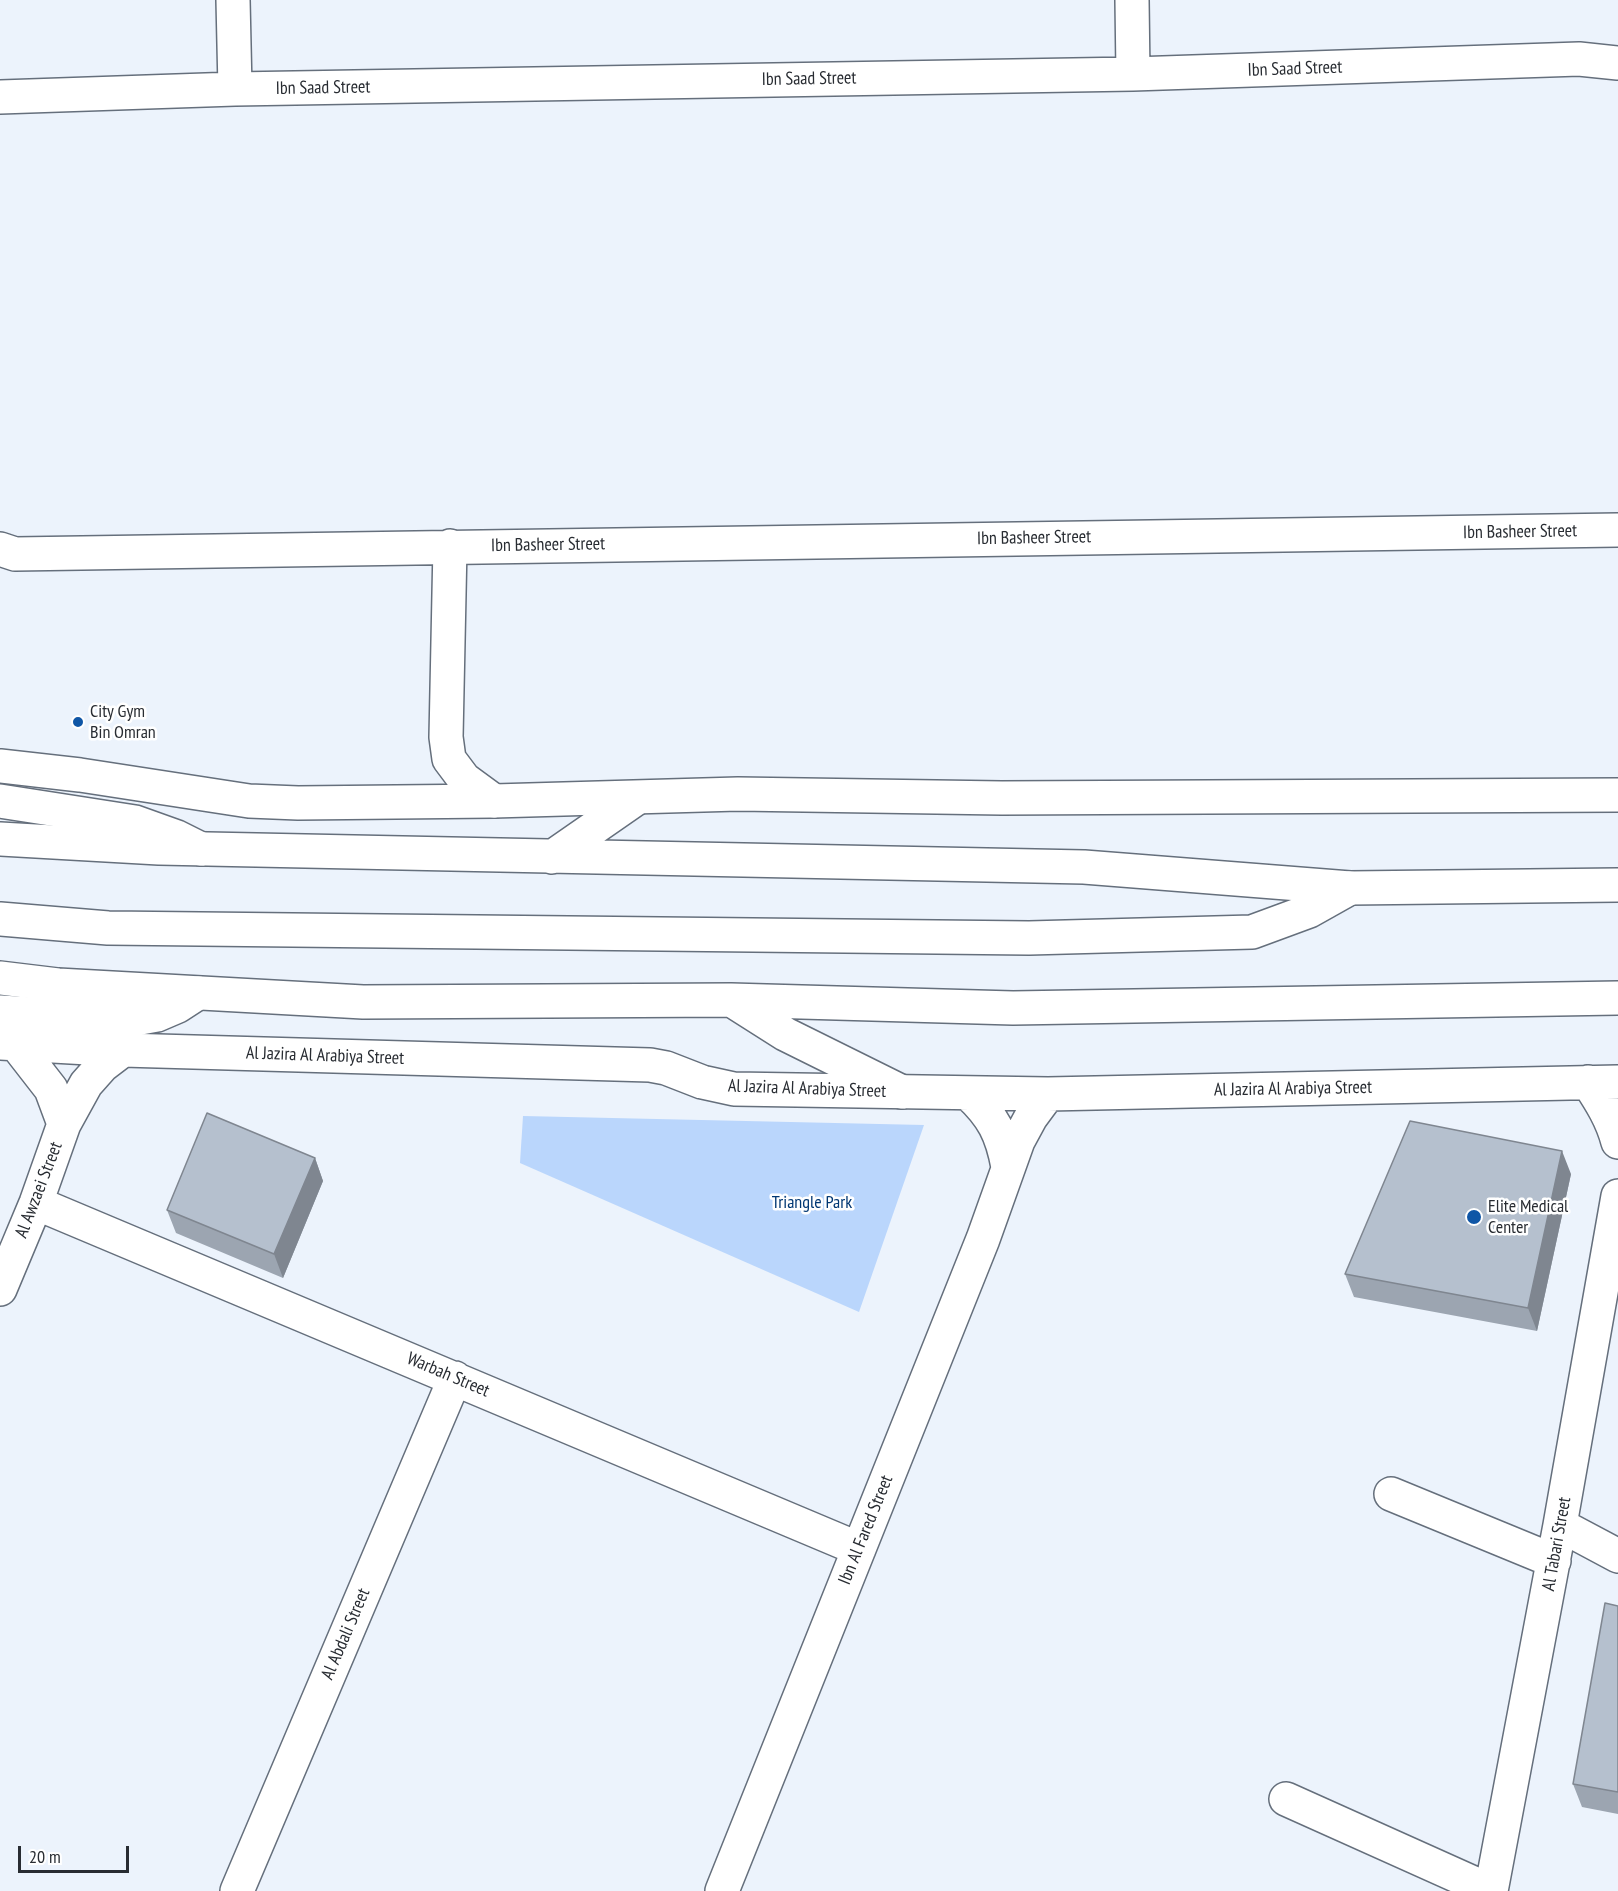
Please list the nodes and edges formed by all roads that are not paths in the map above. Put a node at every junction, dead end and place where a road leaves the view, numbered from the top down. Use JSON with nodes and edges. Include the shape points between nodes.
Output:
{"nodes":[{"id":1,"x":233,"y":0,"type":"edge"},
{"id":2,"x":1132,"y":0,"type":"edge"},
{"id":3,"x":1618,"y":63,"type":"edge"},
{"id":4,"x":1133,"y":74,"type":"junction"},
{"id":5,"x":235,"y":89,"type":"junction"},
{"id":6,"x":0,"y":97,"type":"edge"},
{"id":7,"x":1618,"y":530,"type":"edge"},
{"id":8,"x":450,"y":546,"type":"junction"},
{"id":9,"x":0,"y":549,"type":"edge"},
{"id":10,"x":0,"y":766,"type":"edge"},
{"id":11,"x":1618,"y":795,"type":"edge"},
{"id":12,"x":637,"y":798,"type":"junction"},
{"id":13,"x":0,"y":801,"type":"edge"},
{"id":14,"x":494,"y":801,"type":"junction"},
{"id":15,"x":0,"y":839,"type":"edge"},
{"id":16,"x":201,"y":849,"type":"junction"},
{"id":17,"x":552,"y":857,"type":"junction"},
{"id":18,"x":1618,"y":885,"type":"edge"},
{"id":19,"x":1350,"y":888,"type":"junction"},
{"id":20,"x":0,"y":919,"type":"edge"},
{"id":21,"x":0,"y":978,"type":"edge"},
{"id":22,"x":198,"y":993,"type":"junction"},
{"id":23,"x":1618,"y":998,"type":"edge"},
{"id":24,"x":731,"y":1000,"type":"junction"},
{"id":25,"x":0,"y":1012,"type":"edge"},
{"id":26,"x":8,"y":1044,"type":"edge"},
{"id":27,"x":123,"y":1050,"type":"junction"},
{"id":28,"x":1603,"y":1082,"type":"edge"},
{"id":29,"x":902,"y":1092,"type":"junction"},
{"id":30,"x":968,"y":1093,"type":"junction"},
{"id":31,"x":1048,"y":1095,"type":"junction"},
{"id":32,"x":64,"y":1124,"type":"junction"},
{"id":33,"x":1618,"y":1142,"type":"edge"},
{"id":34,"x":1008,"y":1167,"type":"junction"},
{"id":35,"x":1618,"y":1196,"type":"edge"},
{"id":36,"x":36,"y":1203,"type":"junction"},
{"id":37,"x":0,"y":1289,"type":"edge"},
{"id":38,"x":454,"y":1378,"type":"junction"},
{"id":39,"x":1391,"y":1494,"type":"dead end"},
{"id":40,"x":1560,"y":1525,"type":"junction"},
{"id":41,"x":859,"y":1549,"type":"junction"},
{"id":42,"x":1618,"y":1556,"type":"edge"},
{"id":43,"x":1554,"y":1561,"type":"junction"},
{"id":44,"x":1286,"y":1799,"type":"dead end"},
{"id":45,"x":237,"y":1891,"type":"edge"},
{"id":46,"x":722,"y":1891,"type":"edge"},
{"id":47,"x":1491,"y":1891,"type":"edge"}],
"edges":[{"from":1,"to":5,"type":"street"},
{"from":2,"to":4,"type":"street"},
{"from":3,"to":4,"type":"street","name":"Ibn Saad Street","via":[[1579,59]]},
{"from":4,"to":5,"type":"street","name":"Ibn Saad Street"},
{"from":5,"to":6,"type":"street","name":"Ibn Saad Street"},
{"from":7,"to":8,"type":"street","name":"Ibn Basheer Street"},
{"from":8,"to":9,"type":"street","name":"Ibn Basheer Street","via":[[15,554]]},
{"from":8,"to":14,"type":"street","via":[[446,737],[449,759],[464,779]]},
{"from":10,"to":14,"type":"street","via":[[249,801]]},
{"from":11,"to":12,"type":"street","via":[[1002,798],[738,794]]},
{"from":12,"to":14,"type":"street"},
{"from":12,"to":17,"type":"street"},
{"from":13,"to":16,"type":"street","via":[[135,822]]},
{"from":15,"to":16,"type":"street"},
{"from":16,"to":17,"type":"street"},
{"from":17,"to":19,"type":"street","via":[[1084,867]]},
{"from":18,"to":19,"type":"street"},
{"from":19,"to":20,"type":"street","via":[[1309,911],[1252,932],[1029,938],[108,928]]},
{"from":21,"to":22,"type":"street"},
{"from":22,"to":24,"type":"street","via":[[363,1002]]},
{"from":22,"to":25,"type":"street","via":[[158,1015],[135,1019]]},
{"from":23,"to":24,"type":"street","via":[[1013,1008]]},
{"from":24,"to":29,"type":"street","via":[[785,1034]]},
{"from":26,"to":27,"type":"street","name":"Al Jazira Al Arabiya Street"},
{"from":26,"to":32,"type":"street","name":"Al Awzaei Street","via":[[51,1089]]},
{"from":27,"to":29,"type":"street","name":"Al Jazira Al Arabiya Street","via":[[650,1065],[734,1089]]},
{"from":27,"to":32,"type":"street","name":"Al Awzaei Street","via":[[102,1065],[86,1084]]},
{"from":28,"to":31,"type":"street","name":"Al Jazira Al Arabiya Street"},
{"from":28,"to":33,"type":"street"},
{"from":29,"to":30,"type":"street","name":"Al Jazira Al Arabiya Street"},
{"from":30,"to":31,"type":"street","name":"Al Jazira Al Arabiya Street"},
{"from":30,"to":34,"type":"street","via":[[984,1107],[996,1126]]},
{"from":31,"to":34,"type":"street","name":"Ibn Al Fared Street","via":[[1031,1117]]},
{"from":32,"to":36,"type":"street","name":"Al Awzaei Street"},
{"from":34,"to":41,"type":"street","name":"Ibn Al Fared Street","via":[[990,1223]]},
{"from":35,"to":40,"type":"street","name":"Al Tabari Street"},
{"from":36,"to":37,"type":"street","name":"Al Awzaei Street"},
{"from":36,"to":38,"type":"street","name":"Warbah Street"},
{"from":38,"to":41,"type":"street","name":"Warbah Street"},
{"from":38,"to":45,"type":"street","name":"Al Abdali Street"},
{"from":39,"to":43,"type":"street"},
{"from":40,"to":42,"type":"street"},
{"from":40,"to":43,"type":"street","name":"Al Tabari Street"},
{"from":41,"to":46,"type":"street","name":"Ibn Al Fared Street"},
{"from":43,"to":47,"type":"street","name":"Al Tabari Street"},
{"from":44,"to":47,"type":"street"}]}
